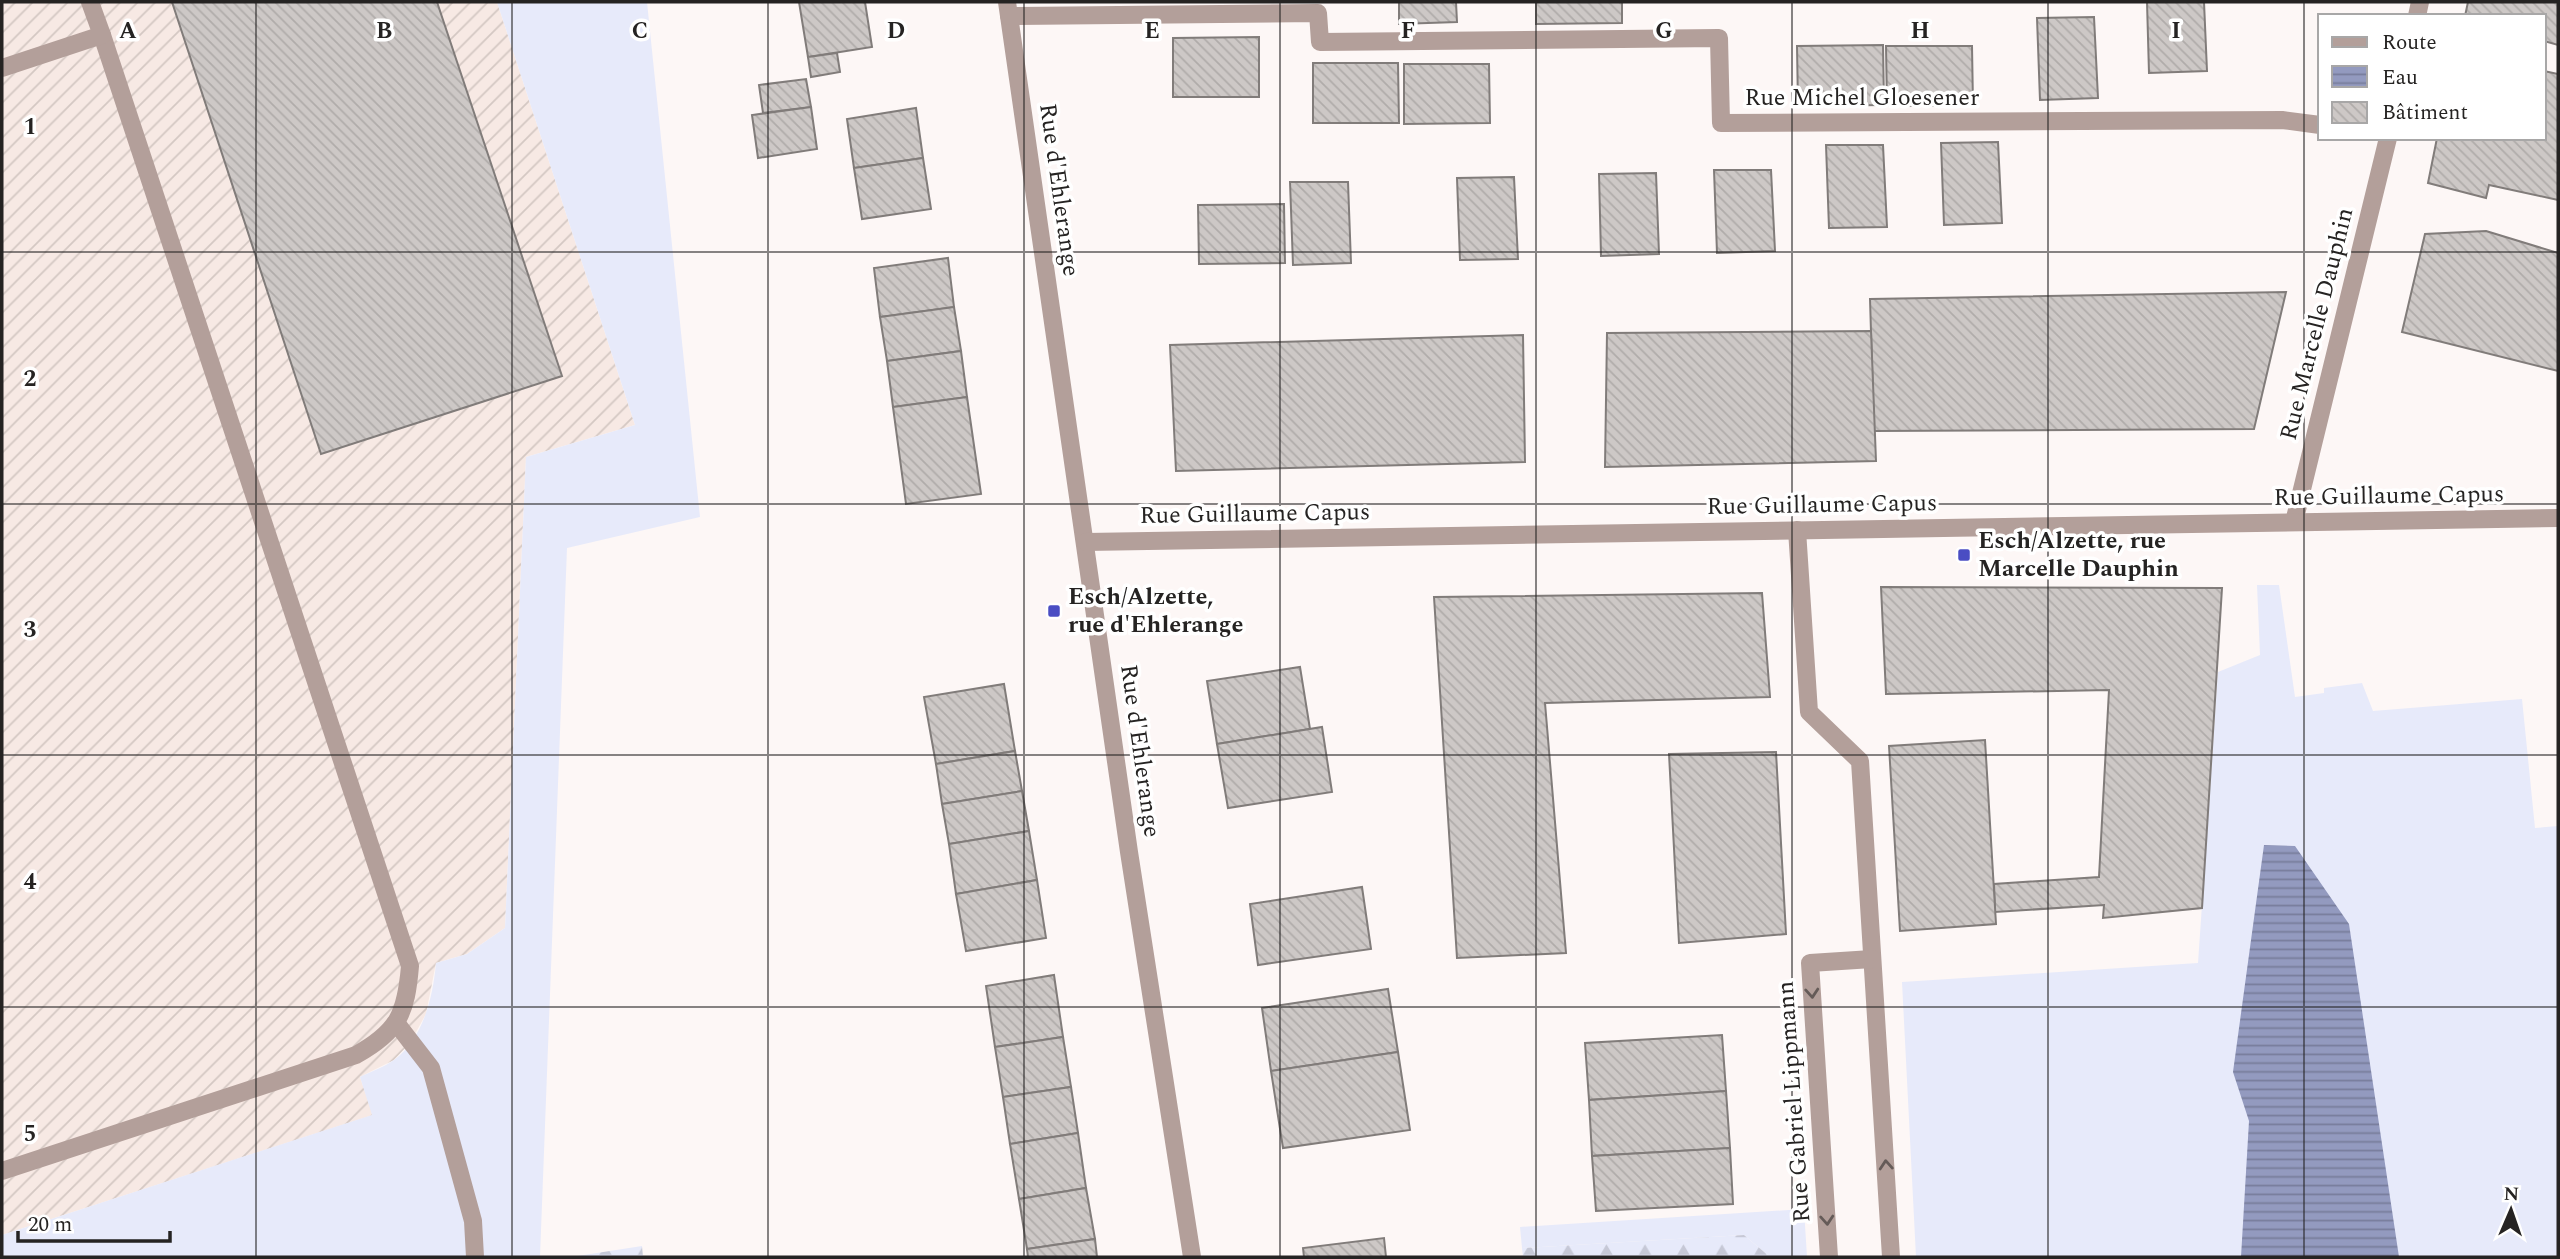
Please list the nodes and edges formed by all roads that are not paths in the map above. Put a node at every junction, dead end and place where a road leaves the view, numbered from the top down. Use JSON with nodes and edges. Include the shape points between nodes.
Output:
{"nodes":[{"id":1,"x":90,"y":2,"type":"edge"},
{"id":2,"x":1008,"y":9,"type":"edge"},
{"id":3,"x":102,"y":35,"type":"junction"},
{"id":4,"x":2,"y":68,"type":"edge"},
{"id":5,"x":2318,"y":125,"type":"edge"},
{"id":6,"x":2388,"y":140,"type":"edge"},
{"id":7,"x":2558,"y":517,"type":"edge"},
{"id":8,"x":2294,"y":522,"type":"junction"},
{"id":9,"x":1797,"y":530,"type":"junction"},
{"id":10,"x":1086,"y":542,"type":"junction"},
{"id":11,"x":1872,"y":959,"type":"junction"},
{"id":12,"x":397,"y":1024,"type":"junction"},
{"id":13,"x":2,"y":1171,"type":"edge"},
{"id":14,"x":475,"y":1257,"type":"edge"},
{"id":15,"x":1192,"y":1257,"type":"edge"},
{"id":16,"x":1829,"y":1257,"type":"edge"},
{"id":17,"x":1891,"y":1257,"type":"edge"}],
"edges":[{"from":1,"to":3,"type":"street"},
{"from":2,"to":5,"type":"street","name":"Rue Michel Gloesener","via":[[1318,13],[1320,42],[1719,38],[1721,123],[2282,120]]},
{"from":2,"to":10,"type":"street","name":"Rue d'Ehlerange"},
{"from":3,"to":4,"type":"street"},
{"from":3,"to":12,"type":"street","via":[[410,966],[408,995]]},
{"from":6,"to":8,"type":"street","name":"Rue Marcelle Dauphin"},
{"from":7,"to":8,"type":"street","name":"Rue Guillaume Capus"},
{"from":8,"to":9,"type":"street","name":"Rue Guillaume Capus"},
{"from":9,"to":10,"type":"street","name":"Rue Guillaume Capus"},
{"from":9,"to":11,"type":"street","via":[[1809,712],[1860,761]]},
{"from":10,"to":15,"type":"street","name":"Rue d'Ehlerange"},
{"from":11,"to":16,"type":"street","name":"Rue Gabriel Lippmann","one_way":true,"via":[[1810,963]]},
{"from":17,"to":11,"type":"street","one_way":true},
{"from":12,"to":13,"type":"street","via":[[379,1042],[356,1055]]},
{"from":12,"to":14,"type":"street","via":[[431,1068],[473,1221]]}]}
